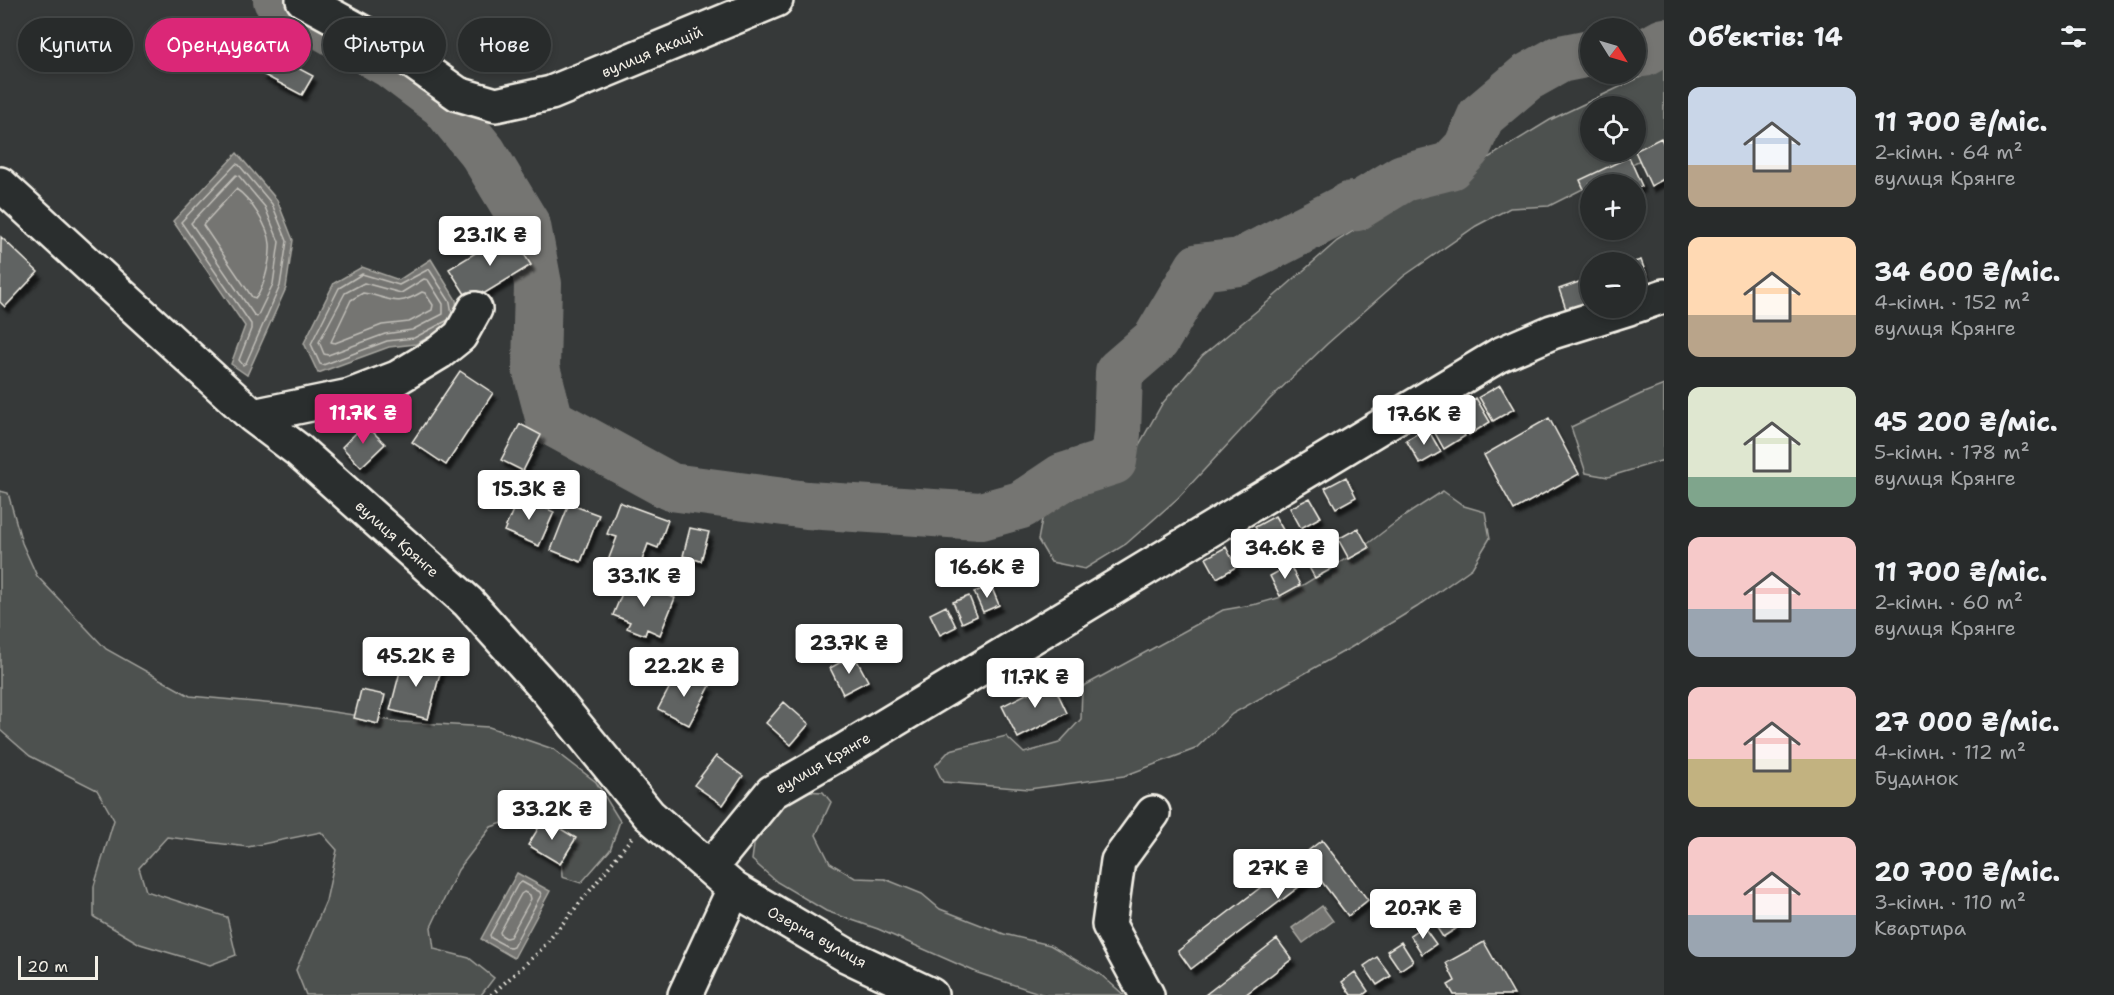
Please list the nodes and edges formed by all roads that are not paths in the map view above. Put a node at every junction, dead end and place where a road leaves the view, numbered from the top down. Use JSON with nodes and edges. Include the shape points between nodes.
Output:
{"nodes":[{"id":1,"x":303,"y":0,"type":"edge"},
{"id":2,"x":776,"y":0,"type":"edge"},
{"id":3,"x":0,"y":184,"type":"edge"},
{"id":4,"x":1664,"y":296,"type":"edge"},
{"id":5,"x":1646,"y":302,"type":"edge"},
{"id":6,"x":475,"y":309,"type":"dead end"},
{"id":7,"x":1597,"y":318,"type":"edge"},
{"id":8,"x":253,"y":416,"type":"junction"},
{"id":9,"x":1153,"y":813,"type":"dead end"},
{"id":10,"x":710,"y":868,"type":"junction"},
{"id":11,"x":734,"y":889,"type":"junction"},
{"id":12,"x":685,"y":995,"type":"edge"},
{"id":13,"x":931,"y":995,"type":"edge"},
{"id":14,"x":1147,"y":995,"type":"edge"}],
"edges":[{"from":1,"to":2,"type":"street","name":"вулиця Акацій","via":[[400,53],[458,94],[496,105],[551,93]]},
{"from":3,"to":8,"type":"street","name":"вулиця Крянге"},
{"from":4,"to":5,"type":"street"},
{"from":6,"to":8,"type":"street","via":[[460,336],[397,378],[350,396]]},
{"from":7,"to":10,"type":"street","name":"вулиця Крянге","via":[[1499,355],[772,792]]},
{"from":8,"to":10,"type":"street","name":"вулиця Крянге","via":[[298,450],[468,602],[547,690],[649,815]]},
{"from":9,"to":14,"type":"street","via":[[1118,861],[1109,926]]},
{"from":10,"to":11,"type":"street","name":"Озерна вулиця"},
{"from":11,"to":12,"type":"street"},
{"from":11,"to":13,"type":"street","name":"Озерна вулиця","via":[[846,956]]}]}
